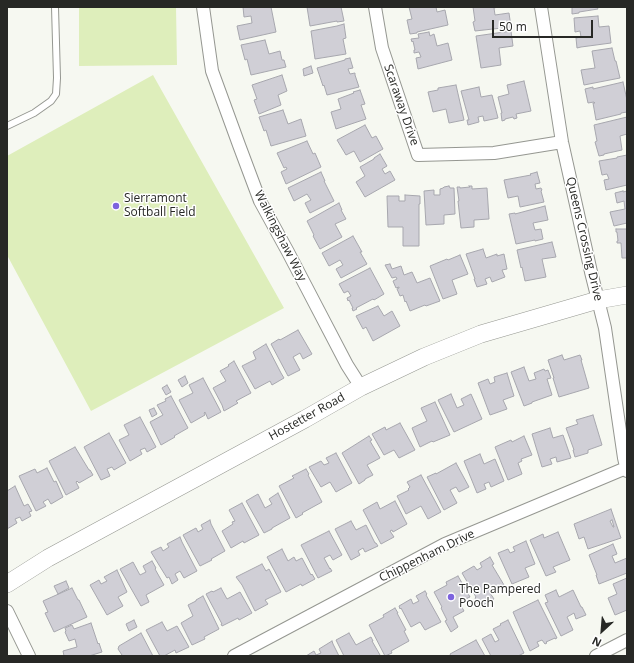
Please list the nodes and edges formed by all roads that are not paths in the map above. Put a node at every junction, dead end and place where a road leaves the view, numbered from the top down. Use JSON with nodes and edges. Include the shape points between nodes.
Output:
{"nodes":[{"id":1,"x":55,"y":7,"type":"edge"},
{"id":2,"x":203,"y":7,"type":"edge"},
{"id":3,"x":375,"y":7,"type":"edge"},
{"id":4,"x":541,"y":7,"type":"edge"},
{"id":5,"x":7,"y":126,"type":"edge"},
{"id":6,"x":562,"y":142,"type":"junction"},
{"id":7,"x":627,"y":295,"type":"edge"},
{"id":8,"x":598,"y":300,"type":"junction"},
{"id":9,"x":361,"y":388,"type":"junction"},
{"id":10,"x":626,"y":469,"type":"edge"},
{"id":11,"x":7,"y":584,"type":"edge"},
{"id":12,"x":7,"y":611,"type":"edge"},
{"id":13,"x":627,"y":640,"type":"edge"},
{"id":14,"x":29,"y":656,"type":"edge"},
{"id":15,"x":234,"y":656,"type":"edge"},
{"id":16,"x":596,"y":656,"type":"edge"}],
"edges":[{"from":1,"to":5,"type":"lane","via":[[56,94],[51,101]]},
{"from":2,"to":9,"type":"street","name":"Walkingshaw Way","via":[[212,71],[260,201]]},
{"from":3,"to":6,"type":"street","name":"Scaraway Drive","via":[[382,48],[418,154],[494,153]]},
{"from":4,"to":6,"type":"street","name":"Queens Crossing Drive"},
{"from":6,"to":8,"type":"street","name":"Queens Crossing Drive"},
{"from":7,"to":8,"type":"main road","name":"Hostetter Road"},
{"from":8,"to":9,"type":"main road","name":"Hostetter Road","via":[[481,334],[424,357]]},
{"from":8,"to":10,"type":"street","name":"Queens Crossing Drive","via":[[605,328]]},
{"from":9,"to":11,"type":"main road","name":"Hostetter Road","via":[[48,558]]},
{"from":10,"to":15,"type":"street","name":"Chippenham Drive","via":[[445,544]]},
{"from":12,"to":14,"type":"street"},
{"from":13,"to":16,"type":"street"}]}
